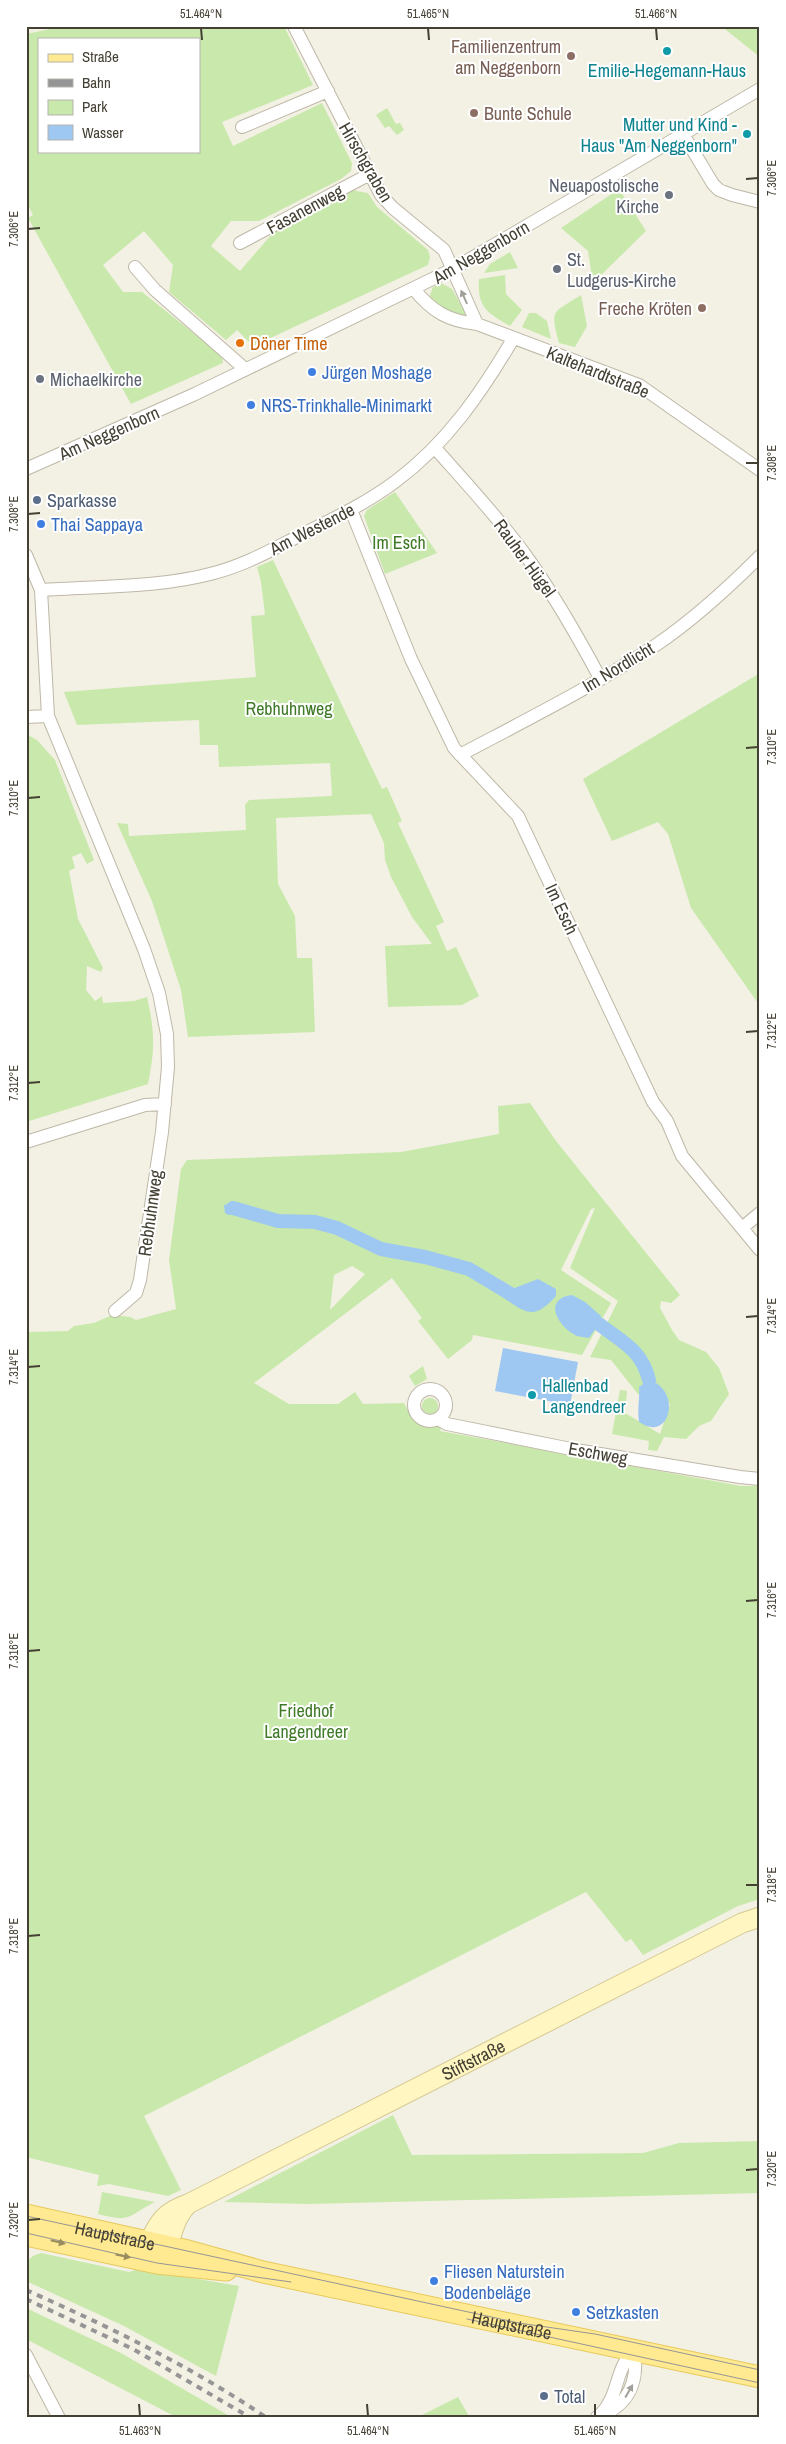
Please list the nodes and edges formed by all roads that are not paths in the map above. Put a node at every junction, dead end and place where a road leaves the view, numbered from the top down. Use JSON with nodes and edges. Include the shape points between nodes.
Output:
{"nodes":[{"id":1,"x":294,"y":26,"type":"edge"},
{"id":2,"x":760,"y":89,"type":"edge"},
{"id":3,"x":328,"y":92,"type":"junction"},
{"id":4,"x":242,"y":127,"type":"dead end"},
{"id":5,"x":684,"y":134,"type":"junction"},
{"id":6,"x":370,"y":174,"type":"junction"},
{"id":7,"x":760,"y":202,"type":"edge"},
{"id":8,"x":240,"y":243,"type":"dead end"},
{"id":9,"x":135,"y":268,"type":"dead end"},
{"id":10,"x":453,"y":270,"type":"junction"},
{"id":11,"x":414,"y":289,"type":"junction"},
{"id":12,"x":477,"y":324,"type":"junction"},
{"id":13,"x":513,"y":340,"type":"junction"},
{"id":14,"x":245,"y":369,"type":"junction"},
{"id":15,"x":435,"y":448,"type":"junction"},
{"id":16,"x":26,"y":469,"type":"edge"},
{"id":17,"x":760,"y":470,"type":"edge"},
{"id":18,"x":351,"y":510,"type":"junction"},
{"id":19,"x":26,"y":555,"type":"edge"},
{"id":20,"x":760,"y":556,"type":"edge"},
{"id":21,"x":41,"y":590,"type":"junction"},
{"id":22,"x":600,"y":678,"type":"junction"},
{"id":23,"x":48,"y":716,"type":"junction"},
{"id":24,"x":26,"y":717,"type":"edge"},
{"id":25,"x":460,"y":755,"type":"junction"},
{"id":26,"x":164,"y":1104,"type":"junction"},
{"id":27,"x":26,"y":1142,"type":"edge"},
{"id":28,"x":760,"y":1212,"type":"edge"},
{"id":29,"x":742,"y":1228,"type":"junction"},
{"id":30,"x":760,"y":1250,"type":"edge"},
{"id":31,"x":115,"y":1311,"type":"dead end"},
{"id":32,"x":438,"y":1419,"type":"junction"},
{"id":33,"x":760,"y":1478,"type":"edge"},
{"id":34,"x":760,"y":1917,"type":"edge"},
{"id":35,"x":27,"y":2224,"type":"edge"},
{"id":36,"x":158,"y":2251,"type":"junction"},
{"id":37,"x":634,"y":2350,"type":"junction"},
{"id":38,"x":26,"y":2354,"type":"edge"},
{"id":39,"x":760,"y":2377,"type":"edge"},
{"id":40,"x":59,"y":2418,"type":"edge"},
{"id":41,"x":597,"y":2418,"type":"edge"}],
"edges":[{"from":1,"to":3,"type":"street","name":"Hirschgraben"},
{"from":2,"to":5,"type":"street","name":"Am Neggenborn"},
{"from":3,"to":4,"type":"street"},
{"from":3,"to":6,"type":"street","name":"Hirschgraben"},
{"from":5,"to":7,"type":"street","via":[[719,190]]},
{"from":5,"to":10,"type":"street","name":"Am Neggenborn"},
{"from":6,"to":8,"type":"street","name":"Fasanenweg"},
{"from":6,"to":10,"type":"street","name":"Hirschgraben","via":[[387,202],[444,250]]},
{"from":9,"to":14,"type":"street","via":[[155,290]]},
{"from":10,"to":11,"type":"street","name":"Am Neggenborn"},
{"from":12,"to":10,"type":"street","one_way":true},
{"from":11,"to":12,"type":"street","name":"Kaltehardtstraße","via":[[427,305],[441,313],[461,322]]},
{"from":11,"to":14,"type":"street","name":"Am Neggenborn"},
{"from":12,"to":13,"type":"street","name":"Kaltehardtstraße"},
{"from":13,"to":15,"type":"street","name":"Am Westende","via":[[480,394]]},
{"from":13,"to":17,"type":"street","name":"Kaltehardtstraße","via":[[639,385]]},
{"from":14,"to":16,"type":"street","name":"Am Neggenborn"},
{"from":15,"to":18,"type":"street","name":"Am Westende","via":[[396,482]]},
{"from":15,"to":22,"type":"street","name":"Rauher Hügel","via":[[525,554],[567,618]]},
{"from":18,"to":21,"type":"street","name":"Am Westende","via":[[261,555],[215,573],[179,580]]},
{"from":18,"to":25,"type":"street","name":"Im Esch","via":[[411,659]]},
{"from":19,"to":21,"type":"street","name":"Rebhuhnweg"},
{"from":20,"to":22,"type":"street","name":"Im Nordlicht","via":[[715,598],[657,644]]},
{"from":21,"to":23,"type":"street","name":"Rebhuhnweg"},
{"from":22,"to":25,"type":"street","name":"Im Nordlicht"},
{"from":23,"to":24,"type":"street"},
{"from":23,"to":26,"type":"street","name":"Rebhuhnweg","via":[[157,985],[167,1034]]},
{"from":25,"to":29,"type":"street","name":"Im Esch","via":[[516,812],[653,1102],[667,1121],[682,1156]]},
{"from":26,"to":27,"type":"street","via":[[146,1105]]},
{"from":26,"to":31,"type":"street","name":"Rebhuhnweg","via":[[140,1280],[136,1293]]},
{"from":28,"to":29,"type":"street"},
{"from":29,"to":30,"type":"street","name":"Im Esch"},
{"from":32,"to":32,"type":"street","name":"Eschweg","via":[[431,1421],[417,1416],[415,1398],[423,1390],[440,1392],[446,1400],[445,1410]]},
{"from":32,"to":33,"type":"street","name":"Eschweg","via":[[447,1424],[576,1450],[740,1478]]},
{"from":34,"to":36,"type":"street","name":"Stiftstraße","via":[[734,1927],[175,2209],[162,2218]]},
{"from":35,"to":36,"type":"main road","name":"Hauptstraße"},
{"from":36,"to":37,"type":"main road","name":"Hauptstraße","via":[[198,2269],[263,2272]]},
{"from":37,"to":39,"type":"main road","name":"Hauptstraße"},
{"from":37,"to":41,"type":"street","via":[[622,2364],[614,2393]]},
{"from":38,"to":40,"type":"street"}]}
